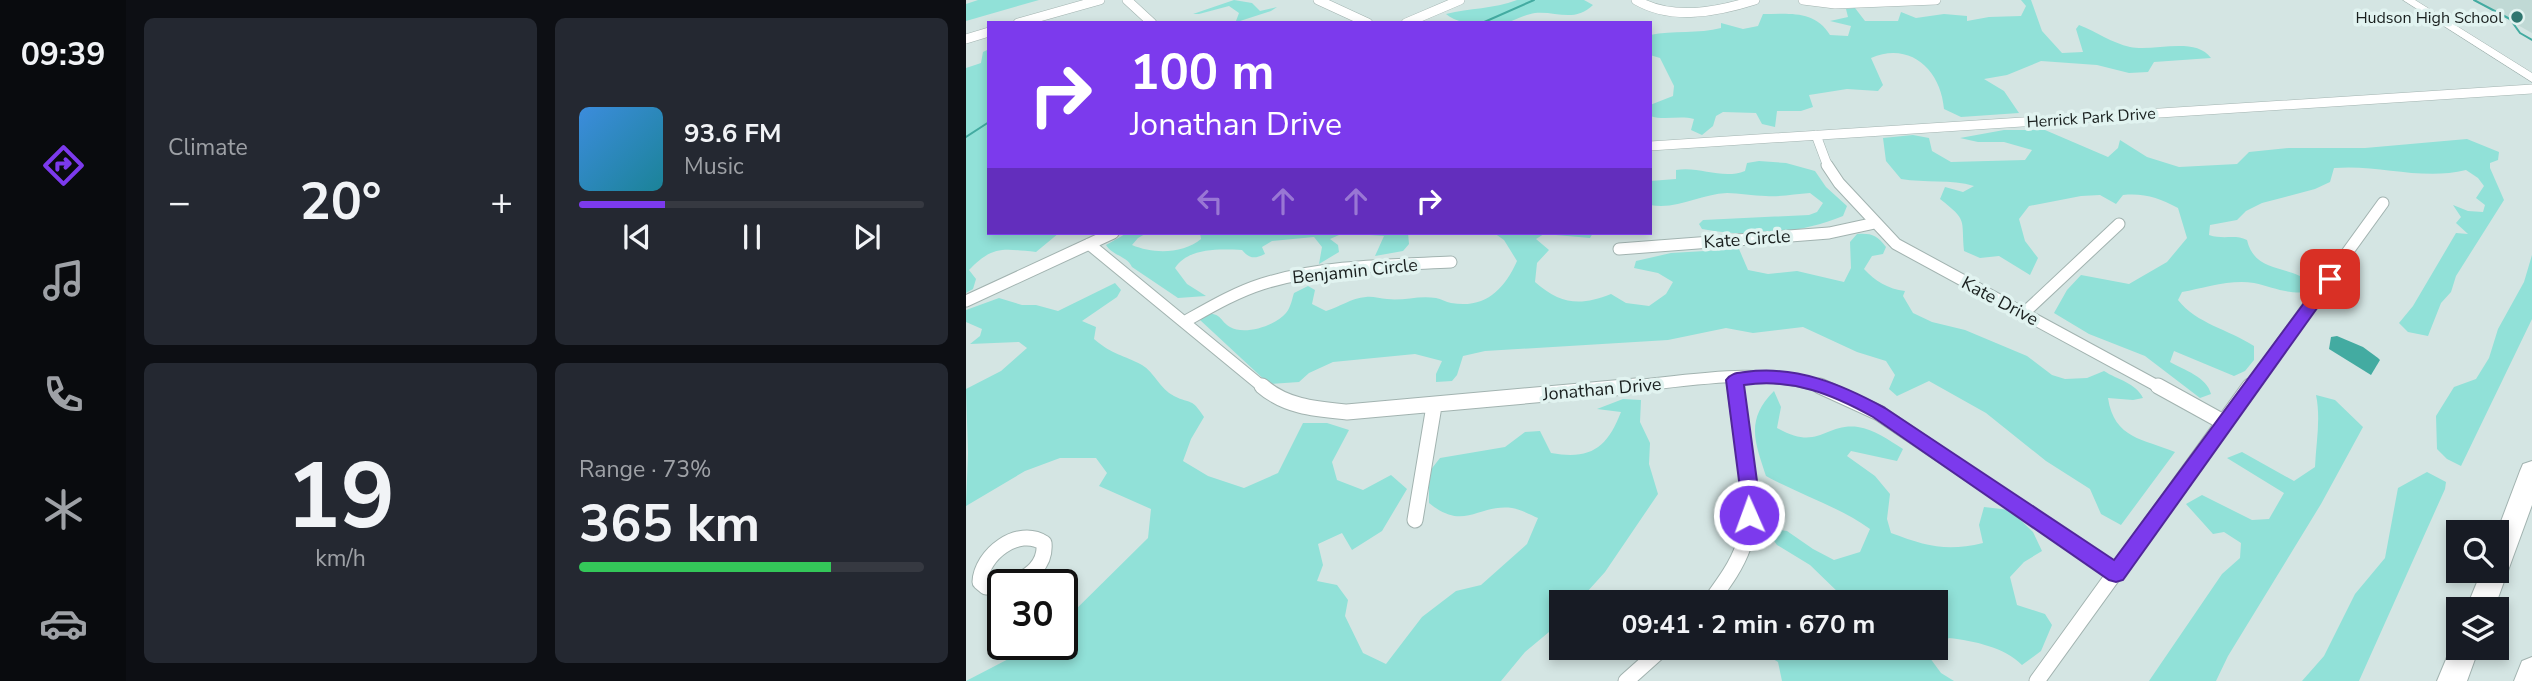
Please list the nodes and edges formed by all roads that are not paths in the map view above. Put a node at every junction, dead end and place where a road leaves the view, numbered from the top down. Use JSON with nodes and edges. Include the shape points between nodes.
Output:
{"nodes":[{"id":1,"x":1100,"y":0,"type":"edge"},
{"id":2,"x":1128,"y":0,"type":"edge"},
{"id":3,"x":1318,"y":0,"type":"edge"},
{"id":4,"x":1460,"y":0,"type":"edge"},
{"id":5,"x":1636,"y":0,"type":"edge"},
{"id":6,"x":1755,"y":0,"type":"edge"},
{"id":7,"x":1803,"y":0,"type":"edge"},
{"id":8,"x":1936,"y":0,"type":"edge"},
{"id":9,"x":2408,"y":0,"type":"edge"},
{"id":10,"x":1025,"y":21,"type":"edge"},
{"id":11,"x":1149,"y":21,"type":"edge"},
{"id":12,"x":1364,"y":21,"type":"edge"},
{"id":13,"x":1411,"y":21,"type":"edge"},
{"id":14,"x":987,"y":33,"type":"edge"},
{"id":15,"x":966,"y":39,"type":"edge"},
{"id":16,"x":2532,"y":78,"type":"edge"},
{"id":17,"x":2532,"y":89,"type":"edge"},
{"id":18,"x":1816,"y":135,"type":"junction"},
{"id":19,"x":1652,"y":146,"type":"edge"},
{"id":20,"x":2383,"y":203,"type":"dead end"},
{"id":21,"x":1875,"y":223,"type":"junction"},
{"id":22,"x":2119,"y":224,"type":"dead end"},
{"id":23,"x":1109,"y":235,"type":"edge"},
{"id":24,"x":1089,"y":244,"type":"junction"},
{"id":25,"x":1619,"y":249,"type":"dead end"},
{"id":26,"x":1451,"y":261,"type":"dead end"},
{"id":27,"x":966,"y":301,"type":"edge"},
{"id":28,"x":2023,"y":314,"type":"junction"},
{"id":29,"x":1184,"y":322,"type":"junction"},
{"id":30,"x":1735,"y":380,"type":"junction"},
{"id":31,"x":1434,"y":406,"type":"junction"},
{"id":32,"x":2225,"y":423,"type":"junction"},
{"id":33,"x":2532,"y":471,"type":"edge"},
{"id":34,"x":1415,"y":520,"type":"dead end"},
{"id":35,"x":2509,"y":535,"type":"edge"},
{"id":36,"x":1035,"y":569,"type":"edge"},
{"id":37,"x":2116,"y":573,"type":"junction"},
{"id":38,"x":972,"y":576,"type":"edge"},
{"id":39,"x":987,"y":587,"type":"edge"},
{"id":40,"x":1719,"y":590,"type":"edge"},
{"id":41,"x":1650,"y":660,"type":"edge"},
{"id":42,"x":2460,"y":660,"type":"edge"},
{"id":43,"x":2532,"y":671,"type":"edge"},
{"id":44,"x":1626,"y":681,"type":"edge"},
{"id":45,"x":2037,"y":681,"type":"edge"},
{"id":46,"x":2452,"y":681,"type":"edge"},
{"id":47,"x":2529,"y":681,"type":"edge"}],
"edges":[{"from":1,"to":10,"type":"street"},
{"from":2,"to":11,"type":"street"},
{"from":3,"to":12,"type":"street"},
{"from":4,"to":13,"type":"street"},
{"from":5,"to":6,"type":"street","via":[[1652,8],[1689,12]]},
{"from":7,"to":8,"type":"street","via":[[1847,4]]},
{"from":9,"to":16,"type":"street"},
{"from":14,"to":15,"type":"street"},
{"from":17,"to":18,"type":"street","name":"Herrick Park Drive"},
{"from":18,"to":19,"type":"street","name":"Herrick Park Drive"},
{"from":18,"to":21,"type":"street","name":"Kate Drive","via":[[1828,169]]},
{"from":20,"to":32,"type":"street"},
{"from":21,"to":25,"type":"street","name":"Kate Circle","via":[[1829,233]]},
{"from":21,"to":28,"type":"street","name":"Kate Drive","via":[[1911,254]]},
{"from":22,"to":28,"type":"street"},
{"from":23,"to":24,"type":"street"},
{"from":24,"to":27,"type":"street"},
{"from":24,"to":29,"type":"street","name":"Jonathan Drive"},
{"from":26,"to":29,"type":"street","name":"Benjamin Circle","via":[[1287,277],[1246,290]]},
{"from":28,"to":32,"type":"street","name":"Kate Drive"},
{"from":29,"to":31,"type":"street","name":"Jonathan Drive","via":[[1252,379],[1290,403],[1347,412]]},
{"from":30,"to":31,"type":"street","name":"Jonathan Drive"},
{"from":30,"to":37,"type":"street","name":"Jonathan Drive","via":[[1788,377],[1843,392]]},
{"from":30,"to":40,"type":"street","via":[[1750,496],[1748,535]]},
{"from":31,"to":34,"type":"street"},
{"from":32,"to":37,"type":"street"},
{"from":33,"to":35,"type":"highway"},
{"from":36,"to":38,"type":"street","via":[[1046,551],[1038,538],[1003,546]]},
{"from":37,"to":45,"type":"street"},
{"from":38,"to":39,"type":"street"},
{"from":41,"to":44,"type":"street"},
{"from":42,"to":46,"type":"highway"},
{"from":43,"to":47,"type":"highway"}]}
